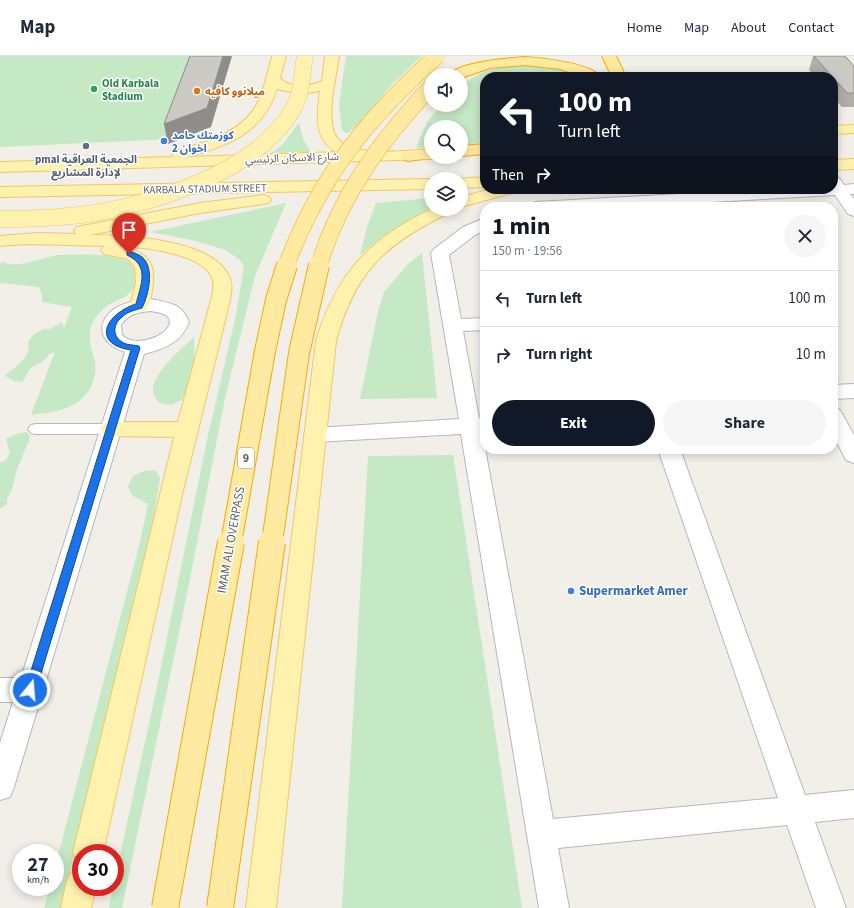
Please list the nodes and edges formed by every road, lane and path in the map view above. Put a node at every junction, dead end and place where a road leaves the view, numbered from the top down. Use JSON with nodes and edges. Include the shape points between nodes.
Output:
{"nodes":[{"id":1,"x":279,"y":56,"type":"edge"},
{"id":2,"x":306,"y":56,"type":"edge"},
{"id":3,"x":332,"y":56,"type":"edge"},
{"id":4,"x":437,"y":56,"type":"edge"},
{"id":5,"x":609,"y":56,"type":"edge"},
{"id":6,"x":459,"y":61,"type":"dead end"},
{"id":7,"x":451,"y":68,"type":"edge"},
{"id":8,"x":468,"y":70,"type":"edge"},
{"id":9,"x":585,"y":72,"type":"edge"},
{"id":10,"x":617,"y":72,"type":"edge"},
{"id":11,"x":273,"y":79,"type":"junction"},
{"id":12,"x":328,"y":83,"type":"junction"},
{"id":13,"x":424,"y":95,"type":"edge"},
{"id":14,"x":854,"y":129,"type":"edge"},
{"id":15,"x":838,"y":130,"type":"edge"},
{"id":16,"x":480,"y":150,"type":"edge"},
{"id":17,"x":468,"y":151,"type":"edge"},
{"id":18,"x":424,"y":155,"type":"edge"},
{"id":19,"x":366,"y":156,"type":"junction"},
{"id":20,"x":129,"y":163,"type":"junction"},
{"id":21,"x":854,"y":164,"type":"edge"},
{"id":22,"x":838,"y":165,"type":"edge"},
{"id":23,"x":0,"y":167,"type":"edge"},
{"id":24,"x":480,"y":182,"type":"edge"},
{"id":25,"x":468,"y":183,"type":"edge"},
{"id":26,"x":424,"y":184,"type":"edge"},
{"id":27,"x":411,"y":185,"type":"junction"},
{"id":28,"x":842,"y":187,"type":"edge"},
{"id":29,"x":0,"y":192,"type":"edge"},
{"id":30,"x":490,"y":194,"type":"edge"},
{"id":31,"x":786,"y":194,"type":"edge"},
{"id":32,"x":468,"y":200,"type":"edge"},
{"id":33,"x":721,"y":202,"type":"edge"},
{"id":34,"x":854,"y":211,"type":"edge"},
{"id":35,"x":431,"y":216,"type":"edge"},
{"id":36,"x":0,"y":219,"type":"edge"},
{"id":37,"x":480,"y":224,"type":"edge"},
{"id":38,"x":24,"y":239,"type":"junction"},
{"id":39,"x":0,"y":242,"type":"edge"},
{"id":40,"x":139,"y":306,"type":"junction"},
{"id":41,"x":480,"y":324,"type":"edge"},
{"id":42,"x":453,"y":326,"type":"junction"},
{"id":43,"x":136,"y":348,"type":"junction"},
{"id":44,"x":854,"y":391,"type":"edge"},
{"id":45,"x":838,"y":392,"type":"edge"},
{"id":46,"x":478,"y":426,"type":"edge"},
{"id":47,"x":36,"y":429,"type":"dead end"},
{"id":48,"x":111,"y":429,"type":"junction"},
{"id":49,"x":186,"y":430,"type":"junction"},
{"id":50,"x":838,"y":434,"type":"edge"},
{"id":51,"x":315,"y":435,"type":"junction"},
{"id":52,"x":480,"y":439,"type":"edge"},
{"id":53,"x":482,"y":454,"type":"edge"},
{"id":54,"x":671,"y":454,"type":"edge"},
{"id":55,"x":854,"y":455,"type":"edge"},
{"id":56,"x":0,"y":690,"type":"edge"},
{"id":57,"x":30,"y":690,"type":"junction"},
{"id":58,"x":0,"y":788,"type":"edge"},
{"id":59,"x":854,"y":804,"type":"edge"},
{"id":60,"x":796,"y":810,"type":"junction"},
{"id":61,"x":542,"y":835,"type":"junction"},
{"id":62,"x":90,"y":844,"type":"edge"},
{"id":63,"x":78,"y":896,"type":"edge"},
{"id":64,"x":76,"y":908,"type":"edge"},
{"id":65,"x":165,"y":908,"type":"edge"},
{"id":66,"x":220,"y":908,"type":"edge"},
{"id":67,"x":261,"y":908,"type":"edge"},
{"id":68,"x":554,"y":908,"type":"edge"},
{"id":69,"x":830,"y":908,"type":"edge"}],
"edges":[{"from":1,"to":11,"type":"main road"},
{"from":2,"to":36,"type":"main road","bridge":true,"via":[[296,101],[289,116],[259,146],[221,171],[177,190],[116,208],[69,216]]},
{"from":3,"to":12,"type":"main road"},
{"from":4,"to":65,"type":"highway","name":"IMAM ALI OVERPASS","number":"9","bridge":true,"via":[[402,86],[340,159],[307,217],[280,286],[265,351]]},
{"from":5,"to":10,"type":"highway"},
{"from":6,"to":7,"type":"highway"},
{"from":8,"to":9,"type":"highway","via":[[487,63],[526,58],[567,64]]},
{"from":11,"to":12,"type":"main road","via":[[280,86],[300,90]]},
{"from":11,"to":20,"type":"main road","via":[[266,102],[251,122],[239,131],[189,151]]},
{"from":12,"to":19,"type":"main road","via":[[325,107],[326,134],[340,148]]},
{"from":13,"to":66,"type":"highway","bridge":true,"via":[[385,137],[351,189],[327,243],[312,291],[299,353]]},
{"from":14,"to":15,"type":"main road"},
{"from":16,"to":17,"type":"main road"},
{"from":18,"to":19,"type":"main road","name":"شارع الاسكان الرئيسي"},
{"from":19,"to":20,"type":"main road","name":"شارع الاسكان الرئيسي"},
{"from":20,"to":23,"type":"main road"},
{"from":21,"to":22,"type":"main road"},
{"from":24,"to":25,"type":"main road"},
{"from":26,"to":27,"type":"main road"},
{"from":27,"to":29,"type":"main road","name":"KARBALA STADIUM STREET"},
{"from":27,"to":38,"type":"main road","via":[[200,208]]},
{"from":28,"to":34,"type":"street"},
{"from":30,"to":32,"type":"main road"},
{"from":31,"to":33,"type":"street"},
{"from":35,"to":51,"type":"main road","via":[[394,237],[366,262],[348,283],[330,321]]},
{"from":37,"to":42,"type":"street","via":[[440,253]]},
{"from":38,"to":39,"type":"main road"},
{"from":38,"to":49,"type":"main road","via":[[148,243],[193,255],[210,263],[218,272],[222,282],[219,305]]},
{"from":39,"to":40,"type":"main road","via":[[112,250],[138,258],[144,266],[146,283]]},
{"from":40,"to":43,"type":"street","via":[[119,315],[110,329],[111,336],[116,342],[125,347]]},
{"from":40,"to":43,"type":"street","via":[[151,304],[170,309],[180,320],[175,334],[158,345]]},
{"from":41,"to":42,"type":"street"},
{"from":42,"to":46,"type":"street"},
{"from":43,"to":48,"type":"street"},
{"from":44,"to":45,"type":"street"},
{"from":46,"to":51,"type":"street"},
{"from":46,"to":52,"type":"street"},
{"from":47,"to":48,"type":"lane"},
{"from":48,"to":49,"type":"main road"},
{"from":48,"to":57,"type":"street"},
{"from":49,"to":62,"type":"main road"},
{"from":50,"to":55,"type":"street"},
{"from":51,"to":67,"type":"main road"},
{"from":53,"to":61,"type":"street"},
{"from":54,"to":60,"type":"street"},
{"from":56,"to":57,"type":"street"},
{"from":57,"to":58,"type":"street"},
{"from":59,"to":60,"type":"street"},
{"from":60,"to":61,"type":"street"},
{"from":60,"to":69,"type":"street"},
{"from":61,"to":68,"type":"street"},
{"from":63,"to":64,"type":"main road"}]}
